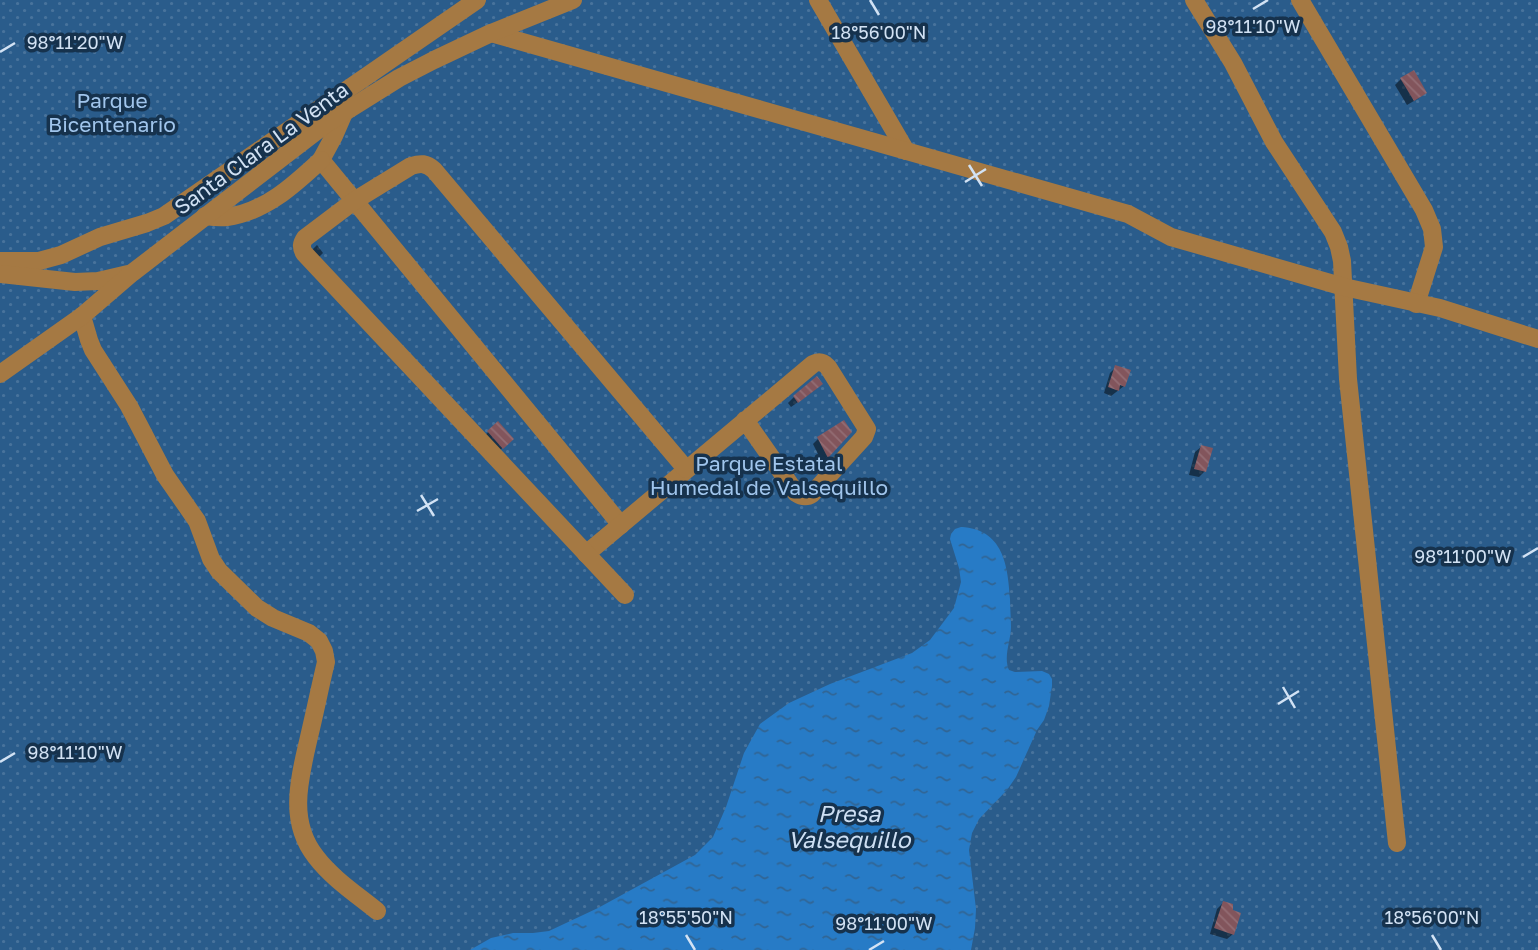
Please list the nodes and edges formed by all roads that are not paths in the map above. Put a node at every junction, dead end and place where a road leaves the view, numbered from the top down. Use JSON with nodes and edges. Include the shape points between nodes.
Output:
{"nodes":[{"id":1,"x":477,"y":0,"type":"edge"},
{"id":2,"x":573,"y":0,"type":"edge"},
{"id":3,"x":818,"y":0,"type":"edge"},
{"id":4,"x":1194,"y":0,"type":"edge"},
{"id":5,"x":1300,"y":0,"type":"edge"},
{"id":6,"x":491,"y":33,"type":"junction"},
{"id":7,"x":344,"y":113,"type":"junction"},
{"id":8,"x":906,"y":151,"type":"junction"},
{"id":9,"x":321,"y":159,"type":"junction"},
{"id":10,"x":354,"y":201,"type":"junction"},
{"id":11,"x":205,"y":216,"type":"junction"},
{"id":12,"x":0,"y":261,"type":"edge"},
{"id":13,"x":132,"y":273,"type":"junction"},
{"id":14,"x":0,"y":274,"type":"edge"},
{"id":15,"x":1344,"y":287,"type":"junction"},
{"id":16,"x":1416,"y":304,"type":"junction"},
{"id":17,"x":82,"y":316,"type":"junction"},
{"id":18,"x":1538,"y":339,"type":"edge"},
{"id":19,"x":0,"y":374,"type":"edge"},
{"id":20,"x":745,"y":420,"type":"junction"},
{"id":21,"x":686,"y":470,"type":"junction"},
{"id":22,"x":621,"y":525,"type":"junction"},
{"id":23,"x":586,"y":554,"type":"junction"},
{"id":24,"x":625,"y":595,"type":"dead end"},
{"id":25,"x":1397,"y":843,"type":"dead end"},
{"id":26,"x":377,"y":911,"type":"dead end"}],
"edges":[{"from":1,"to":12,"type":"street","via":[[164,216],[61,255],[39,261]]},
{"from":2,"to":6,"type":"street","name":"Santa Clara La Venta"},
{"from":3,"to":8,"type":"street"},
{"from":4,"to":15,"type":"street","via":[[1274,142],[1332,232],[1339,247]]},
{"from":5,"to":16,"type":"street","via":[[1432,229],[1434,247]]},
{"from":6,"to":7,"type":"street","name":"Santa Clara La Venta","via":[[399,78]]},
{"from":6,"to":8,"type":"street"},
{"from":7,"to":9,"type":"street"},
{"from":7,"to":11,"type":"street","name":"Santa Clara La Venta"},
{"from":8,"to":15,"type":"street","via":[[1128,214],[1171,237]]},
{"from":9,"to":10,"type":"street"},
{"from":9,"to":11,"type":"street","via":[[290,189],[247,213]]},
{"from":10,"to":21,"type":"street","via":[[411,166],[428,164]]},
{"from":10,"to":22,"type":"street"},
{"from":10,"to":23,"type":"street","via":[[306,238],[304,253]]},
{"from":11,"to":13,"type":"street","name":"Santa Clara La Venta"},
{"from":13,"to":14,"type":"street","via":[[75,282]]},
{"from":13,"to":17,"type":"street","name":"Santa Clara La Venta"},
{"from":15,"to":16,"type":"street"},
{"from":15,"to":25,"type":"street","via":[[1348,379]]},
{"from":16,"to":18,"type":"street"},
{"from":17,"to":19,"type":"street","name":"Santa Clara La Venta"},
{"from":17,"to":26,"type":"street","via":[[93,350],[197,521],[219,571],[257,608],[309,633],[324,650],[326,662],[298,788],[298,810],[314,856]]},
{"from":20,"to":20,"type":"street","via":[[818,362],[828,367],[867,433],[807,497],[796,493]]},
{"from":20,"to":21,"type":"street"},
{"from":21,"to":22,"type":"street"},
{"from":22,"to":23,"type":"street"},
{"from":23,"to":24,"type":"street"}]}
